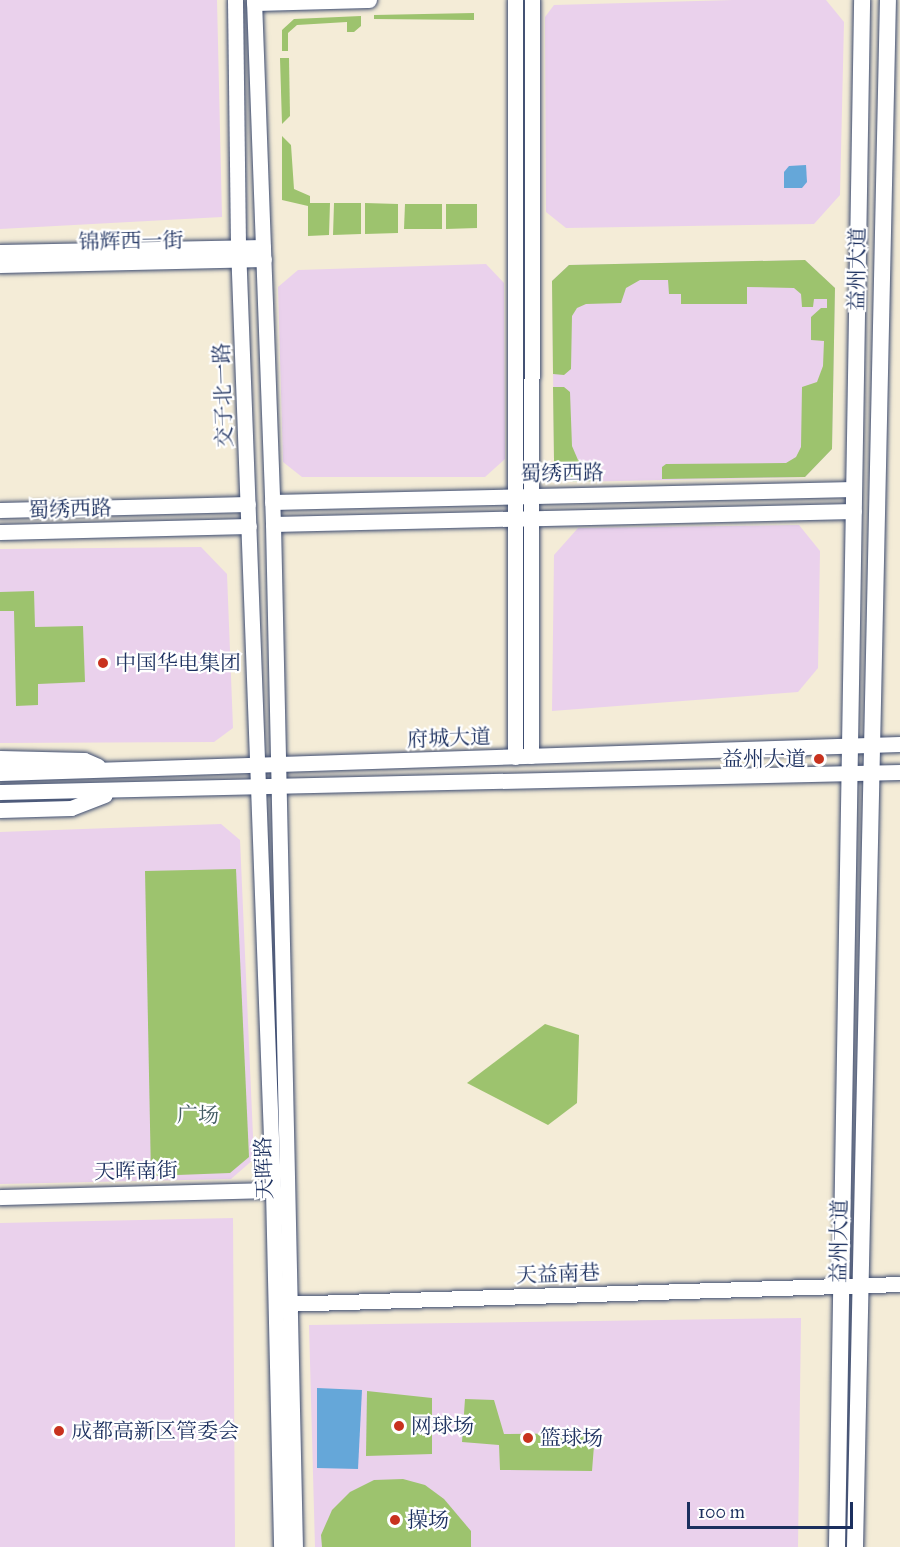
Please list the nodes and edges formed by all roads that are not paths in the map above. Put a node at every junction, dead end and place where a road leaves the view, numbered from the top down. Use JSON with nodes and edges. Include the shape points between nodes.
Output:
{"nodes":[{"id":1,"x":235,"y":0,"type":"edge"},
{"id":2,"x":369,"y":0,"type":"edge"},
{"id":3,"x":515,"y":0,"type":"edge"},
{"id":4,"x":532,"y":0,"type":"edge"},
{"id":5,"x":862,"y":0,"type":"edge"},
{"id":6,"x":888,"y":0,"type":"edge"},
{"id":7,"x":254,"y":1,"type":"edge"},
{"id":8,"x":0,"y":252,"type":"edge"},
{"id":9,"x":238,"y":253,"type":"junction"},
{"id":10,"x":263,"y":253,"type":"junction"},
{"id":11,"x":0,"y":265,"type":"edge"},
{"id":12,"x":854,"y":489,"type":"junction"},
{"id":13,"x":515,"y":495,"type":"junction"},
{"id":14,"x":531,"y":495,"type":"junction"},
{"id":15,"x":272,"y":502,"type":"junction"},
{"id":16,"x":248,"y":504,"type":"junction"},
{"id":17,"x":0,"y":510,"type":"edge"},
{"id":18,"x":854,"y":511,"type":"junction"},
{"id":19,"x":515,"y":517,"type":"junction"},
{"id":20,"x":531,"y":517,"type":"junction"},
{"id":21,"x":273,"y":524,"type":"junction"},
{"id":22,"x":249,"y":526,"type":"junction"},
{"id":23,"x":0,"y":532,"type":"edge"},
{"id":24,"x":900,"y":744,"type":"edge"},
{"id":25,"x":874,"y":745,"type":"junction"},
{"id":26,"x":849,"y":746,"type":"junction"},
{"id":27,"x":531,"y":756,"type":"junction"},
{"id":28,"x":515,"y":757,"type":"junction"},
{"id":29,"x":0,"y":758,"type":"edge"},
{"id":30,"x":258,"y":765,"type":"junction"},
{"id":31,"x":278,"y":765,"type":"junction"},
{"id":32,"x":107,"y":769,"type":"junction"},
{"id":33,"x":874,"y":772,"type":"junction"},
{"id":34,"x":900,"y":772,"type":"edge"},
{"id":35,"x":0,"y":773,"type":"edge"},
{"id":36,"x":849,"y":773,"type":"junction"},
{"id":37,"x":258,"y":788,"type":"junction"},
{"id":38,"x":278,"y":788,"type":"junction"},
{"id":39,"x":116,"y":790,"type":"junction"},
{"id":40,"x":0,"y":792,"type":"edge"},
{"id":41,"x":0,"y":810,"type":"edge"},
{"id":42,"x":273,"y":1190,"type":"junction"},
{"id":43,"x":0,"y":1197,"type":"edge"},
{"id":44,"x":900,"y":1284,"type":"edge"},
{"id":45,"x":861,"y":1285,"type":"junction"},
{"id":46,"x":841,"y":1286,"type":"junction"},
{"id":47,"x":283,"y":1304,"type":"junction"},
{"id":48,"x":281,"y":1547,"type":"edge"},
{"id":49,"x":295,"y":1547,"type":"edge"},
{"id":50,"x":837,"y":1547,"type":"edge"},
{"id":51,"x":855,"y":1547,"type":"edge"}],
"edges":[{"from":1,"to":9,"type":"street","name":"交子北一路"},
{"from":2,"to":7,"type":"street"},
{"from":3,"to":13,"type":"street"},
{"from":4,"to":14,"type":"street"},
{"from":5,"to":12,"type":"main road","name":"益州大道"},
{"from":6,"to":25,"type":"main road","name":"益州大道","via":[[880,243]]},
{"from":7,"to":10,"type":"street"},
{"from":8,"to":9,"type":"street","name":"锦辉西一街"},
{"from":9,"to":10,"type":"street","name":"锦辉西一街"},
{"from":9,"to":11,"type":"street","name":"锦辉西一街"},
{"from":9,"to":16,"type":"street","name":"交子北一路"},
{"from":10,"to":15,"type":"street"},
{"from":12,"to":14,"type":"street","name":"蜀绣西路"},
{"from":12,"to":18,"type":"main road","name":"益州大道"},
{"from":13,"to":14,"type":"street","name":"蜀绣西路"},
{"from":13,"to":15,"type":"street","name":"蜀绣西路"},
{"from":13,"to":19,"type":"street"},
{"from":14,"to":20,"type":"street"},
{"from":15,"to":21,"type":"street"},
{"from":16,"to":17,"type":"street","name":"蜀绣西路"},
{"from":16,"to":22,"type":"street","name":"交子北一路"},
{"from":18,"to":20,"type":"street","name":"蜀绣西路"},
{"from":18,"to":26,"type":"main road","name":"益州大道"},
{"from":19,"to":20,"type":"street","name":"蜀绣西路"},
{"from":19,"to":21,"type":"street","name":"蜀绣西路"},
{"from":19,"to":28,"type":"street"},
{"from":20,"to":27,"type":"street"},
{"from":21,"to":31,"type":"street"},
{"from":22,"to":23,"type":"street","name":"蜀绣西路"},
{"from":22,"to":30,"type":"street","name":"交子北一路"},
{"from":24,"to":25,"type":"street","name":"府城大道"},
{"from":25,"to":26,"type":"street","name":"府城大道"},
{"from":25,"to":33,"type":"main road","name":"益州大道"},
{"from":26,"to":27,"type":"street","name":"府城大道"},
{"from":26,"to":36,"type":"main road","name":"益州大道"},
{"from":27,"to":28,"type":"street","name":"府城大道"},
{"from":28,"to":31,"type":"street","name":"府城大道"},
{"from":29,"to":32,"type":"street","via":[[84,760]]},
{"from":30,"to":31,"type":"street","name":"府城大道"},
{"from":30,"to":32,"type":"street","name":"府城大道"},
{"from":30,"to":37,"type":"street","name":"交子北一路"},
{"from":31,"to":38,"type":"street"},
{"from":32,"to":35,"type":"street","name":"府城大道"},
{"from":33,"to":34,"type":"street"},
{"from":33,"to":36,"type":"street"},
{"from":33,"to":45,"type":"main road","name":"益州大道"},
{"from":36,"to":38,"type":"street"},
{"from":36,"to":46,"type":"main road","name":"益州大道"},
{"from":37,"to":38,"type":"street"},
{"from":37,"to":39,"type":"street"},
{"from":37,"to":42,"type":"street","name":"天晖路"},
{"from":38,"to":47,"type":"street","name":"天晖路"},
{"from":39,"to":40,"type":"street"},
{"from":39,"to":41,"type":"street","via":[[70,808]]},
{"from":42,"to":43,"type":"street","name":"天晖南街"},
{"from":42,"to":47,"type":"street","name":"天晖路"},
{"from":44,"to":45,"type":"street","name":"天益南巷"},
{"from":45,"to":46,"type":"street","name":"天益南巷"},
{"from":45,"to":51,"type":"main road","name":"益州大道"},
{"from":46,"to":47,"type":"street","name":"天益南巷"},
{"from":46,"to":50,"type":"main road","name":"益州大道"},
{"from":47,"to":48,"type":"street","name":"天晖路"},
{"from":47,"to":49,"type":"street","name":"天晖路"}]}
